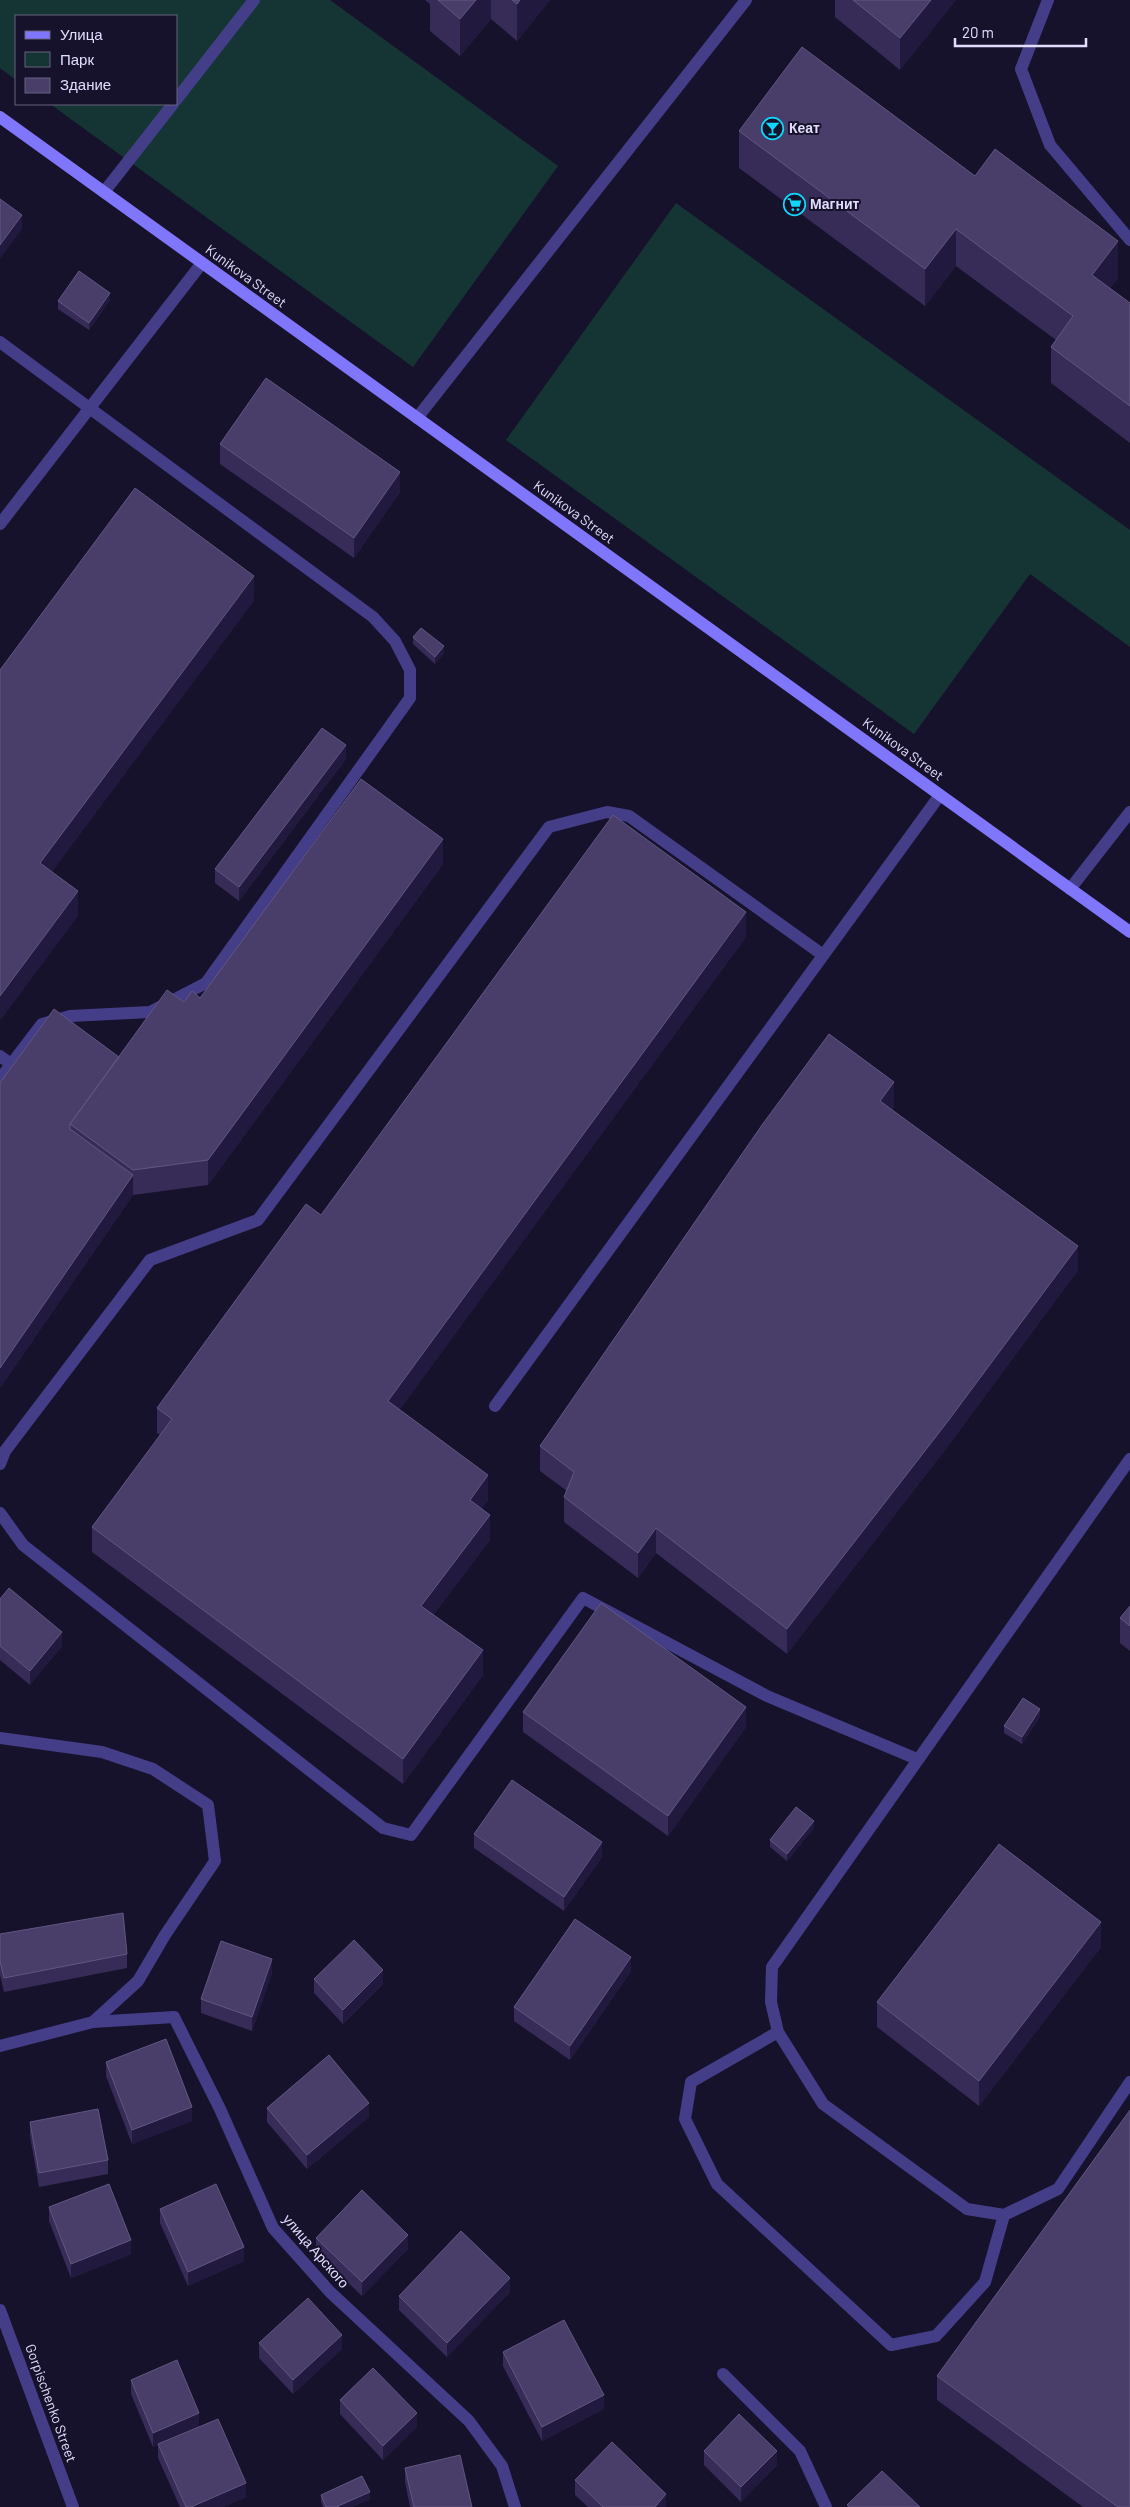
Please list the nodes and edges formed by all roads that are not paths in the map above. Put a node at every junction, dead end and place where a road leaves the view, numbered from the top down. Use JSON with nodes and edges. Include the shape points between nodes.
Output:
{"nodes":[{"id":1,"x":254,"y":0,"type":"edge"},
{"id":2,"x":746,"y":0,"type":"edge"},
{"id":3,"x":1048,"y":0,"type":"edge"},
{"id":4,"x":178,"y":97,"type":"edge"},
{"id":5,"x":172,"y":105,"type":"edge"},
{"id":6,"x":0,"y":117,"type":"edge"},
{"id":7,"x":104,"y":192,"type":"junction"},
{"id":8,"x":1130,"y":240,"type":"edge"},
{"id":9,"x":202,"y":263,"type":"junction"},
{"id":10,"x":0,"y":342,"type":"edge"},
{"id":11,"x":88,"y":407,"type":"junction"},
{"id":12,"x":417,"y":418,"type":"junction"},
{"id":13,"x":0,"y":524,"type":"edge"},
{"id":14,"x":940,"y":795,"type":"junction"},
{"id":15,"x":1130,"y":812,"type":"edge"},
{"id":16,"x":1070,"y":890,"type":"junction"},
{"id":17,"x":1130,"y":932,"type":"edge"},
{"id":18,"x":823,"y":955,"type":"junction"},
{"id":19,"x":0,"y":1056,"type":"edge"},
{"id":20,"x":11,"y":1064,"type":"junction"},
{"id":21,"x":0,"y":1079,"type":"edge"},
{"id":22,"x":495,"y":1406,"type":"dead end"},
{"id":23,"x":1130,"y":1459,"type":"edge"},
{"id":24,"x":0,"y":1464,"type":"edge"},
{"id":25,"x":0,"y":1513,"type":"edge"},
{"id":26,"x":0,"y":1738,"type":"edge"},
{"id":27,"x":917,"y":1759,"type":"junction"},
{"id":28,"x":93,"y":2022,"type":"junction"},
{"id":29,"x":778,"y":2032,"type":"junction"},
{"id":30,"x":0,"y":2046,"type":"edge"},
{"id":31,"x":1130,"y":2082,"type":"edge"},
{"id":32,"x":1004,"y":2215,"type":"junction"},
{"id":33,"x":0,"y":2310,"type":"edge"},
{"id":34,"x":723,"y":2374,"type":"dead end"},
{"id":35,"x":74,"y":2507,"type":"edge"},
{"id":36,"x":515,"y":2507,"type":"edge"},
{"id":37,"x":826,"y":2507,"type":"edge"}],
"edges":[{"from":1,"to":4,"type":"street"},
{"from":2,"to":12,"type":"street"},
{"from":3,"to":8,"type":"street","via":[[1021,69],[1050,145]]},
{"from":5,"to":7,"type":"street"},
{"from":6,"to":7,"type":"street","name":"Kunikova Street"},
{"from":7,"to":9,"type":"street","name":"Kunikova Street"},
{"from":9,"to":11,"type":"street"},
{"from":9,"to":12,"type":"street","name":"Kunikova Street"},
{"from":10,"to":11,"type":"street"},
{"from":11,"to":13,"type":"street"},
{"from":11,"to":20,"type":"street","via":[[373,617],[396,641],[410,670],[410,698],[206,983],[150,1012],[70,1016],[42,1024]]},
{"from":12,"to":14,"type":"street","name":"Kunikova Street"},
{"from":14,"to":16,"type":"street","name":"Kunikova Street"},
{"from":14,"to":18,"type":"street"},
{"from":15,"to":16,"type":"street"},
{"from":16,"to":17,"type":"street","name":"Kunikova Street"},
{"from":18,"to":22,"type":"street"},
{"from":18,"to":24,"type":"street","via":[[630,816],[607,812],[549,827],[258,1220],[150,1260],[5,1450]]},
{"from":19,"to":20,"type":"street"},
{"from":20,"to":21,"type":"street"},
{"from":23,"to":27,"type":"street"},
{"from":25,"to":27,"type":"street","via":[[22,1545],[383,1828],[411,1835],[583,1598],[767,1696]]},
{"from":26,"to":28,"type":"street","via":[[102,1752],[153,1769],[208,1805],[215,1861],[138,1981]]},
{"from":27,"to":29,"type":"street","via":[[772,1967],[771,2002]]},
{"from":28,"to":30,"type":"street"},
{"from":28,"to":36,"type":"street","name":"улица Арского","via":[[174,2017],[220,2109],[273,2228],[330,2292],[468,2421],[502,2466]]},
{"from":29,"to":32,"type":"street","via":[[823,2104],[967,2209]]},
{"from":29,"to":32,"type":"street","via":[[691,2082],[685,2119],[717,2184],[890,2345],[936,2336],[985,2282]]},
{"from":31,"to":32,"type":"street","via":[[1058,2189]]},
{"from":33,"to":35,"type":"street","name":"Gorpischenko Street"},
{"from":34,"to":37,"type":"street","via":[[800,2451]]}]}
